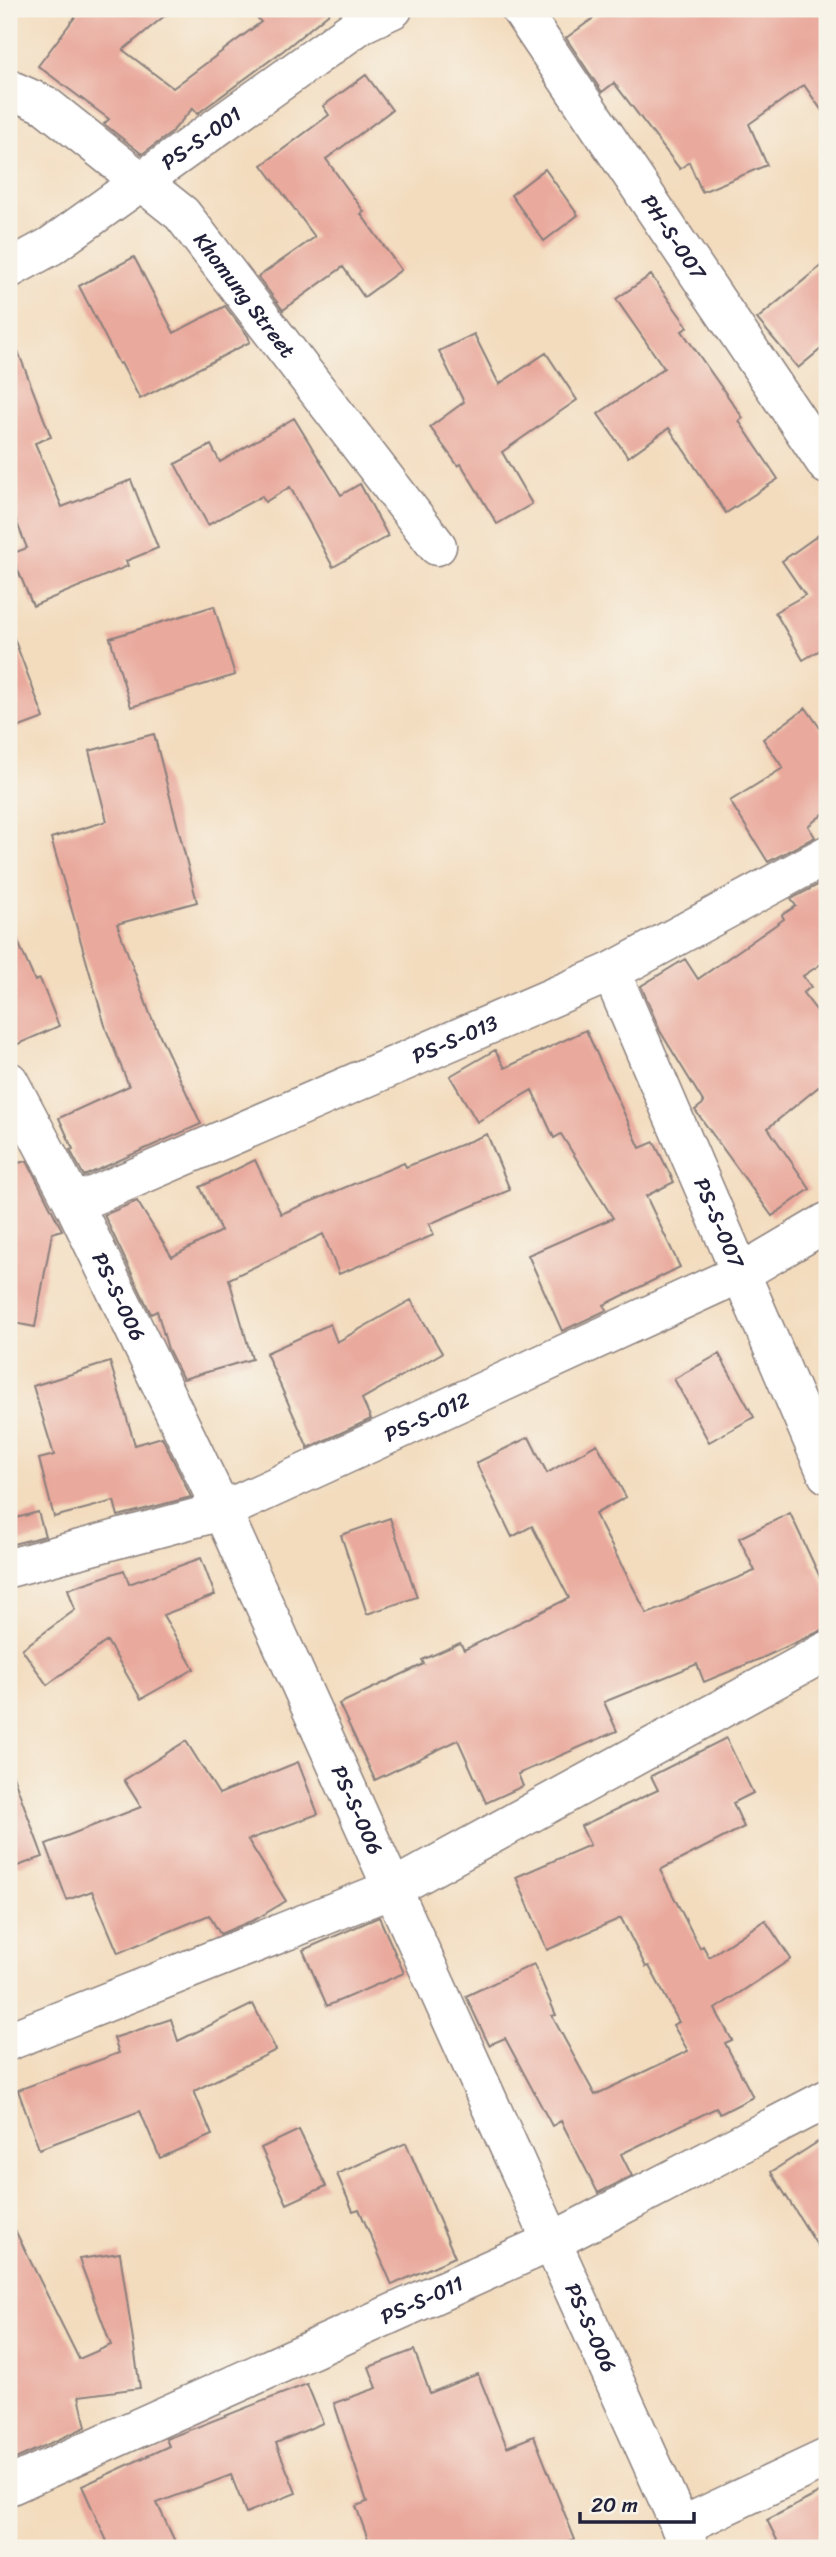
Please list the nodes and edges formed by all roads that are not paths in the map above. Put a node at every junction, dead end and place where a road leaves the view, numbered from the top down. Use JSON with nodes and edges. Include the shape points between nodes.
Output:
{"nodes":[{"id":1,"x":393,"y":9,"type":"edge"},
{"id":2,"x":520,"y":9,"type":"edge"},
{"id":3,"x":9,"y":89,"type":"edge"},
{"id":4,"x":143,"y":181,"type":"junction"},
{"id":5,"x":9,"y":270,"type":"edge"},
{"id":6,"x":827,"y":465,"type":"edge"},
{"id":7,"x":437,"y":546,"type":"dead end"},
{"id":8,"x":827,"y":855,"type":"edge"},
{"id":9,"x":611,"y":972,"type":"junction"},
{"id":10,"x":9,"y":1081,"type":"edge"},
{"id":11,"x":74,"y":1204,"type":"junction"},
{"id":12,"x":827,"y":1222,"type":"edge"},
{"id":13,"x":741,"y":1273,"type":"junction"},
{"id":14,"x":827,"y":1474,"type":"edge"},
{"id":15,"x":222,"y":1511,"type":"junction"},
{"id":16,"x":9,"y":1568,"type":"edge"},
{"id":17,"x":827,"y":1651,"type":"edge"},
{"id":18,"x":394,"y":1888,"type":"junction"},
{"id":19,"x":9,"y":2041,"type":"edge"},
{"id":20,"x":827,"y":2099,"type":"edge"},
{"id":21,"x":553,"y":2241,"type":"junction"},
{"id":22,"x":827,"y":2458,"type":"edge"},
{"id":23,"x":9,"y":2486,"type":"edge"},
{"id":24,"x":685,"y":2538,"type":"edge"}],
"edges":[{"from":1,"to":4,"type":"street","name":"PS-S-001","via":[[362,24]]},
{"from":2,"to":6,"type":"street","name":"PH-S-007"},
{"from":3,"to":4,"type":"street","name":"Khomung Street","via":[[45,105]]},
{"from":4,"to":5,"type":"street","name":"PS-S-001"},
{"from":4,"to":7,"type":"street","name":"Khomung Street","via":[[182,214]]},
{"from":8,"to":9,"type":"street","name":"PS-S-013"},
{"from":9,"to":11,"type":"street","name":"PS-S-013"},
{"from":9,"to":13,"type":"street","name":"PS-S-007"},
{"from":10,"to":11,"type":"street","name":"PS-S-006"},
{"from":11,"to":15,"type":"street","name":"PS-S-006"},
{"from":12,"to":13,"type":"street","name":"PS-S-012"},
{"from":13,"to":14,"type":"street","name":"PS-S-007"},
{"from":13,"to":15,"type":"street","name":"PS-S-012"},
{"from":15,"to":16,"type":"street","name":"PS-S-012"},
{"from":15,"to":18,"type":"street","name":"PS-S-006"},
{"from":17,"to":18,"type":"street"},
{"from":18,"to":19,"type":"street"},
{"from":18,"to":21,"type":"street","name":"PS-S-006"},
{"from":20,"to":21,"type":"street","name":"PS-S-011"},
{"from":21,"to":23,"type":"street","name":"PS-S-011"},
{"from":21,"to":24,"type":"street","name":"PS-S-006"},
{"from":22,"to":24,"type":"street"}]}
